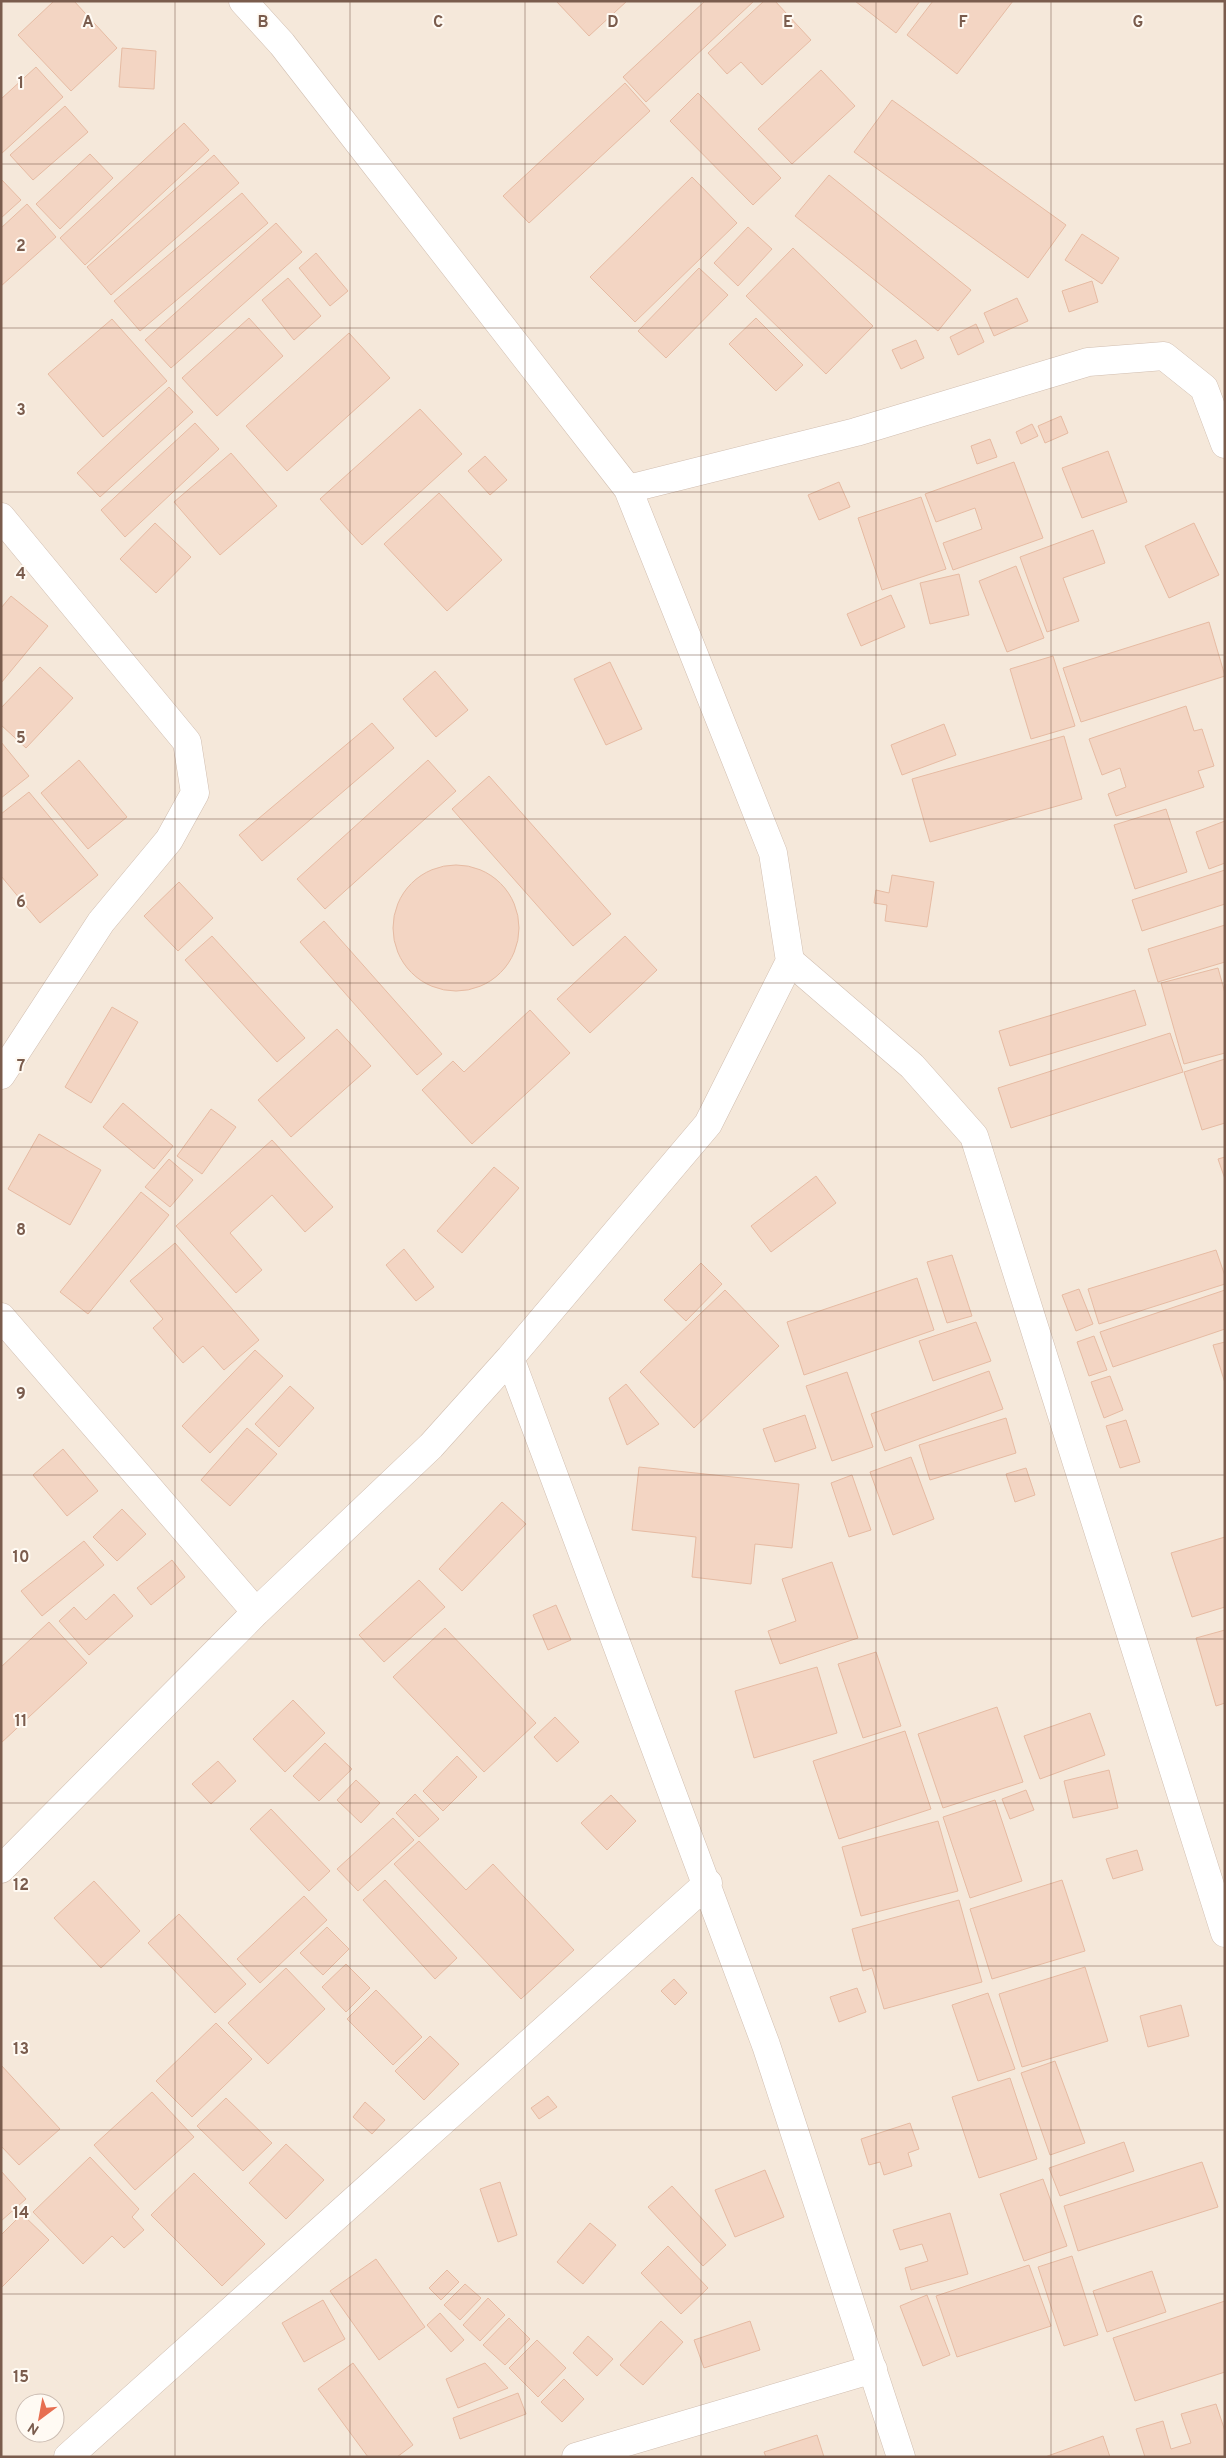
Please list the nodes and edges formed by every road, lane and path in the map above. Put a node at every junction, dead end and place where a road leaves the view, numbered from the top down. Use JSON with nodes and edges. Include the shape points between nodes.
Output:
{"nodes":[{"id":1,"x":242,"y":1,"type":"edge"},
{"id":2,"x":1225,"y":444,"type":"edge"},
{"id":3,"x":628,"y":489,"type":"junction"},
{"id":4,"x":1,"y":517,"type":"edge"},
{"id":5,"x":790,"y":961,"type":"junction"},
{"id":6,"x":1,"y":1075,"type":"edge"},
{"id":7,"x":1,"y":1317,"type":"edge"},
{"id":8,"x":510,"y":1358,"type":"junction"},
{"id":9,"x":256,"y":1612,"type":"junction"},
{"id":10,"x":5,"y":1858,"type":"edge"},
{"id":11,"x":708,"y":1884,"type":"junction"},
{"id":12,"x":1225,"y":1933,"type":"edge"},
{"id":13,"x":873,"y":2369,"type":"junction"},
{"id":14,"x":68,"y":2457,"type":"edge"},
{"id":15,"x":576,"y":2457,"type":"edge"},
{"id":16,"x":901,"y":2457,"type":"edge"}],
"edges":[{"from":1,"to":3,"type":"street","via":[[282,44]]},
{"from":2,"to":3,"type":"street","via":[[1204,388],[1164,356],[1088,362],[856,432]]},
{"from":3,"to":5,"type":"street","via":[[773,853]]},
{"from":4,"to":6,"type":"street","via":[[188,742],[195,793],[169,840],[101,922]]},
{"from":5,"to":8,"type":"street","via":[[708,1124]]},
{"from":5,"to":12,"type":"street","via":[[912,1066],[974,1136]]},
{"from":7,"to":9,"type":"street"},
{"from":8,"to":9,"type":"street","via":[[432,1446]]},
{"from":8,"to":11,"type":"street"},
{"from":9,"to":10,"type":"street"},
{"from":11,"to":13,"type":"street","via":[[766,2045]]},
{"from":11,"to":14,"type":"street"},
{"from":13,"to":15,"type":"street"},
{"from":13,"to":16,"type":"street"}]}
